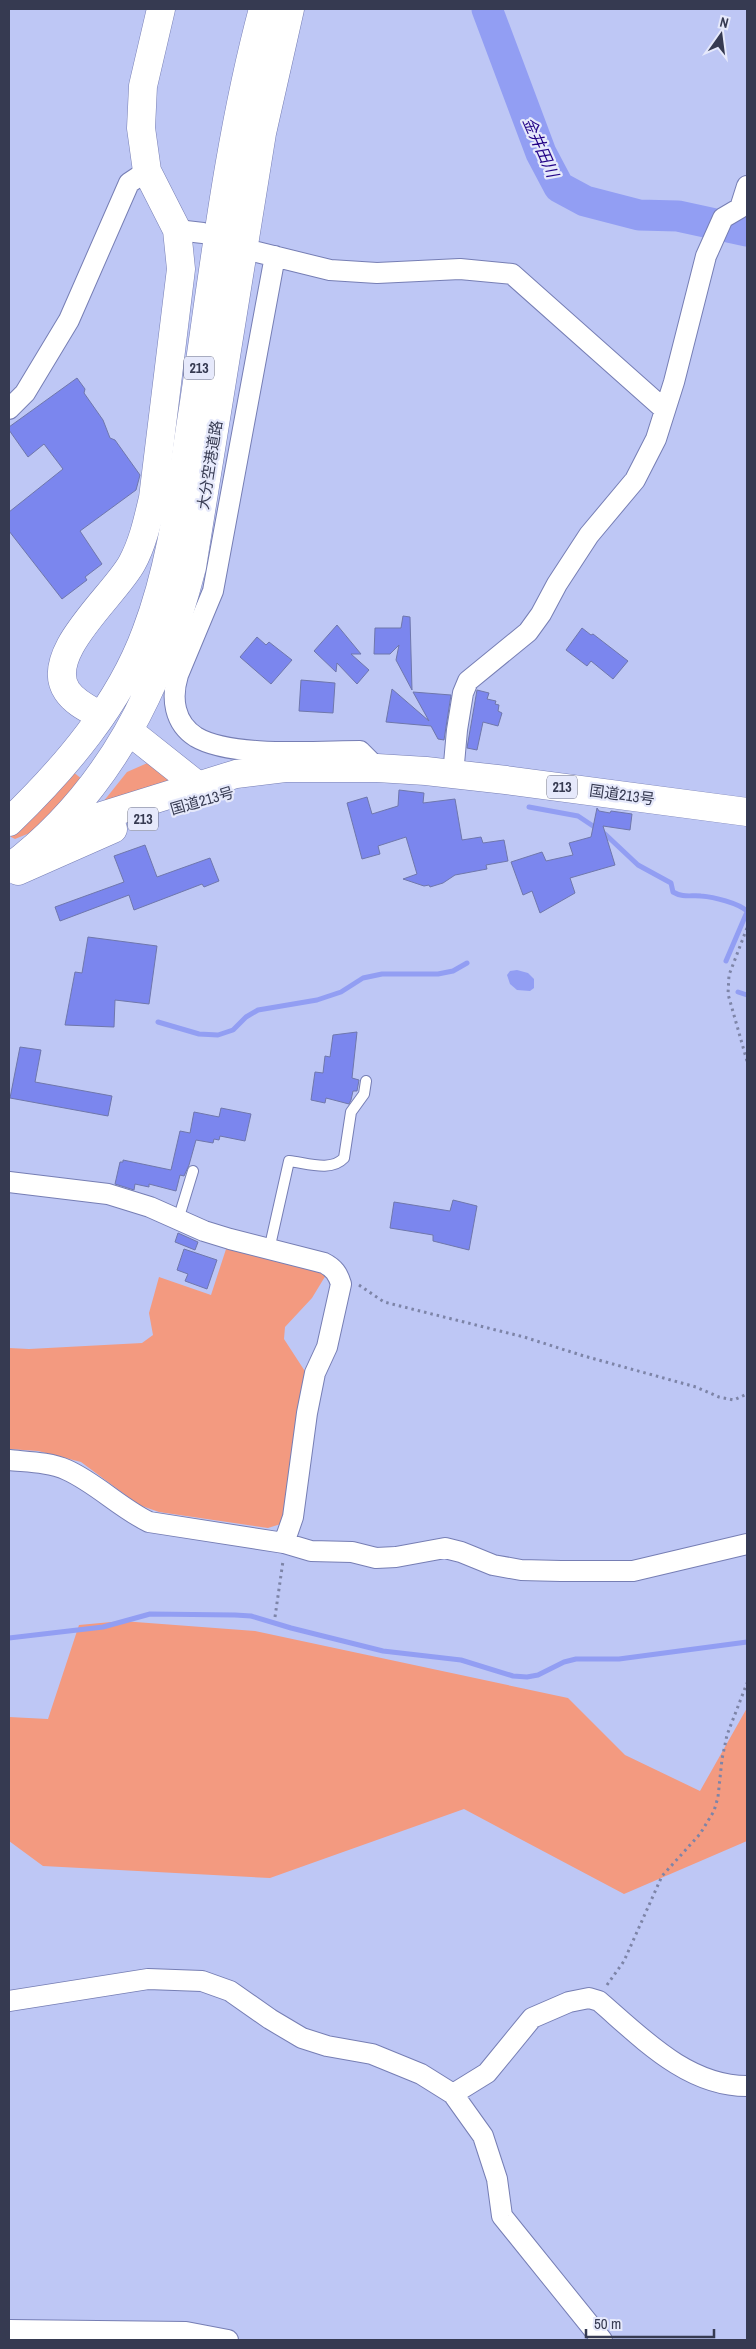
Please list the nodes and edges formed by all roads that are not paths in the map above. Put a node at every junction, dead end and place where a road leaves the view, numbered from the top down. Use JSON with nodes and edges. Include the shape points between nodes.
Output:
{"nodes":[{"id":1,"x":161,"y":9,"type":"edge"},
{"id":2,"x":263,"y":9,"type":"edge"},
{"id":3,"x":290,"y":9,"type":"edge"},
{"id":4,"x":147,"y":171,"type":"junction"},
{"id":5,"x":747,"y":186,"type":"edge"},
{"id":6,"x":9,"y":409,"type":"edge"},
{"id":7,"x":666,"y":410,"type":"junction"},
{"id":8,"x":101,"y":716,"type":"junction"},
{"id":9,"x":129,"y":731,"type":"junction"},
{"id":10,"x":377,"y":768,"type":"junction"},
{"id":11,"x":236,"y":774,"type":"junction"},
{"id":12,"x":453,"y":775,"type":"junction"},
{"id":13,"x":284,"y":781,"type":"junction"},
{"id":14,"x":197,"y":785,"type":"junction"},
{"id":15,"x":747,"y":812,"type":"edge"},
{"id":16,"x":9,"y":822,"type":"edge"},
{"id":17,"x":48,"y":832,"type":"junction"},
{"id":18,"x":9,"y":849,"type":"edge"},
{"id":19,"x":9,"y":868,"type":"edge"},
{"id":20,"x":9,"y":876,"type":"edge"},
{"id":21,"x":366,"y":1081,"type":"dead end"},
{"id":22,"x":193,"y":1171,"type":"dead end"},
{"id":23,"x":9,"y":1182,"type":"edge"},
{"id":24,"x":178,"y":1220,"type":"junction"},
{"id":25,"x":269,"y":1250,"type":"junction"},
{"id":26,"x":9,"y":1460,"type":"edge"},
{"id":27,"x":284,"y":1543,"type":"junction"},
{"id":28,"x":747,"y":1544,"type":"edge"},
{"id":29,"x":9,"y":2001,"type":"edge"},
{"id":30,"x":747,"y":2086,"type":"edge"},
{"id":31,"x":453,"y":2094,"type":"junction"},
{"id":32,"x":9,"y":2330,"type":"edge"},
{"id":33,"x":55,"y":2335,"type":"edge"},
{"id":34,"x":228,"y":2340,"type":"edge"},
{"id":35,"x":602,"y":2340,"type":"edge"}],
"edges":[{"from":1,"to":4,"type":"main road","via":[[143,86],[141,128]]},
{"from":2,"to":8,"type":"main road","name":"大分空港道路","number":"213","via":[[237,131],[168,560],[146,633]]},
{"from":3,"to":9,"type":"main road","name":"大分空港道路","number":"213","via":[[262,133],[192,567],[170,643]]},
{"from":4,"to":6,"type":"street","via":[[129,183],[69,320],[25,393]]},
{"from":4,"to":8,"type":"main road","via":[[190,232],[181,269],[148,522],[132,562],[71,644],[62,662],[61,675],[68,693]]},
{"from":5,"to":7,"type":"street","via":[[740,208],[723,218],[706,256]]},
{"from":7,"to":10,"type":"street","via":[[512,274],[460,269],[367,273],[330,270],[266,254],[264,309],[213,591],[178,675],[174,704],[187,729],[197,737],[228,748],[360,751]]},
{"from":7,"to":12,"type":"street","via":[[656,439],[634,480],[589,535],[541,614],[521,637],[468,681],[457,730]]},
{"from":8,"to":9,"type":"main road"},
{"from":8,"to":16,"type":"main road","name":"大分空港道路","number":"213","via":[[39,793]]},
{"from":9,"to":11,"type":"main road","via":[[210,771]]},
{"from":9,"to":14,"type":"main road"},
{"from":9,"to":17,"type":"main road","name":"大分空港道路","number":"213","via":[[96,781]]},
{"from":10,"to":11,"type":"main road","name":"国道213号","number":"213","via":[[285,768]]},
{"from":10,"to":12,"type":"main road","name":"国道213号","number":"213"},
{"from":10,"to":13,"type":"main road","name":"国道213号","number":"213"},
{"from":11,"to":14,"type":"main road","name":"国道213号","number":"213"},
{"from":12,"to":15,"type":"main road","name":"国道213号","number":"213"},
{"from":13,"to":14,"type":"main road","via":[[248,779],[211,789]]},
{"from":13,"to":20,"type":"main road","name":"国道213号","number":"213","via":[[248,788],[124,825]]},
{"from":14,"to":17,"type":"main road","name":"国道213号","number":"213"},
{"from":17,"to":18,"type":"main road","name":"国道213号","number":"213"},
{"from":17,"to":19,"type":"main road","name":"大分空港道路","number":"213"},
{"from":21,"to":25,"type":"lane","via":[[364,1094],[351,1112],[344,1158],[340,1163],[332,1166],[289,1161]]},
{"from":22,"to":24,"type":"lane"},
{"from":23,"to":24,"type":"street","via":[[108,1194]]},
{"from":24,"to":25,"type":"street"},
{"from":25,"to":27,"type":"street","via":[[324,1263],[332,1267],[341,1284],[326,1347],[315,1372],[293,1517]]},
{"from":26,"to":27,"type":"street","via":[[65,1469],[149,1522]]},
{"from":27,"to":28,"type":"street","via":[[311,1551],[352,1552],[376,1558],[396,1558],[445,1548],[493,1565],[521,1570],[561,1571],[633,1570]]},
{"from":29,"to":31,"type":"street","via":[[148,1978],[202,1981],[230,1991],[302,2038],[372,2054],[420,2074]]},
{"from":30,"to":31,"type":"street","via":[[722,2083],[676,2064],[597,2000],[589,1998],[569,2002],[532,2018],[487,2073]]},
{"from":31,"to":35,"type":"street","via":[[483,2136],[497,2179],[502,2216]]},
{"from":32,"to":33,"type":"street"},
{"from":33,"to":34,"type":"street","via":[[186,2332]]}]}
